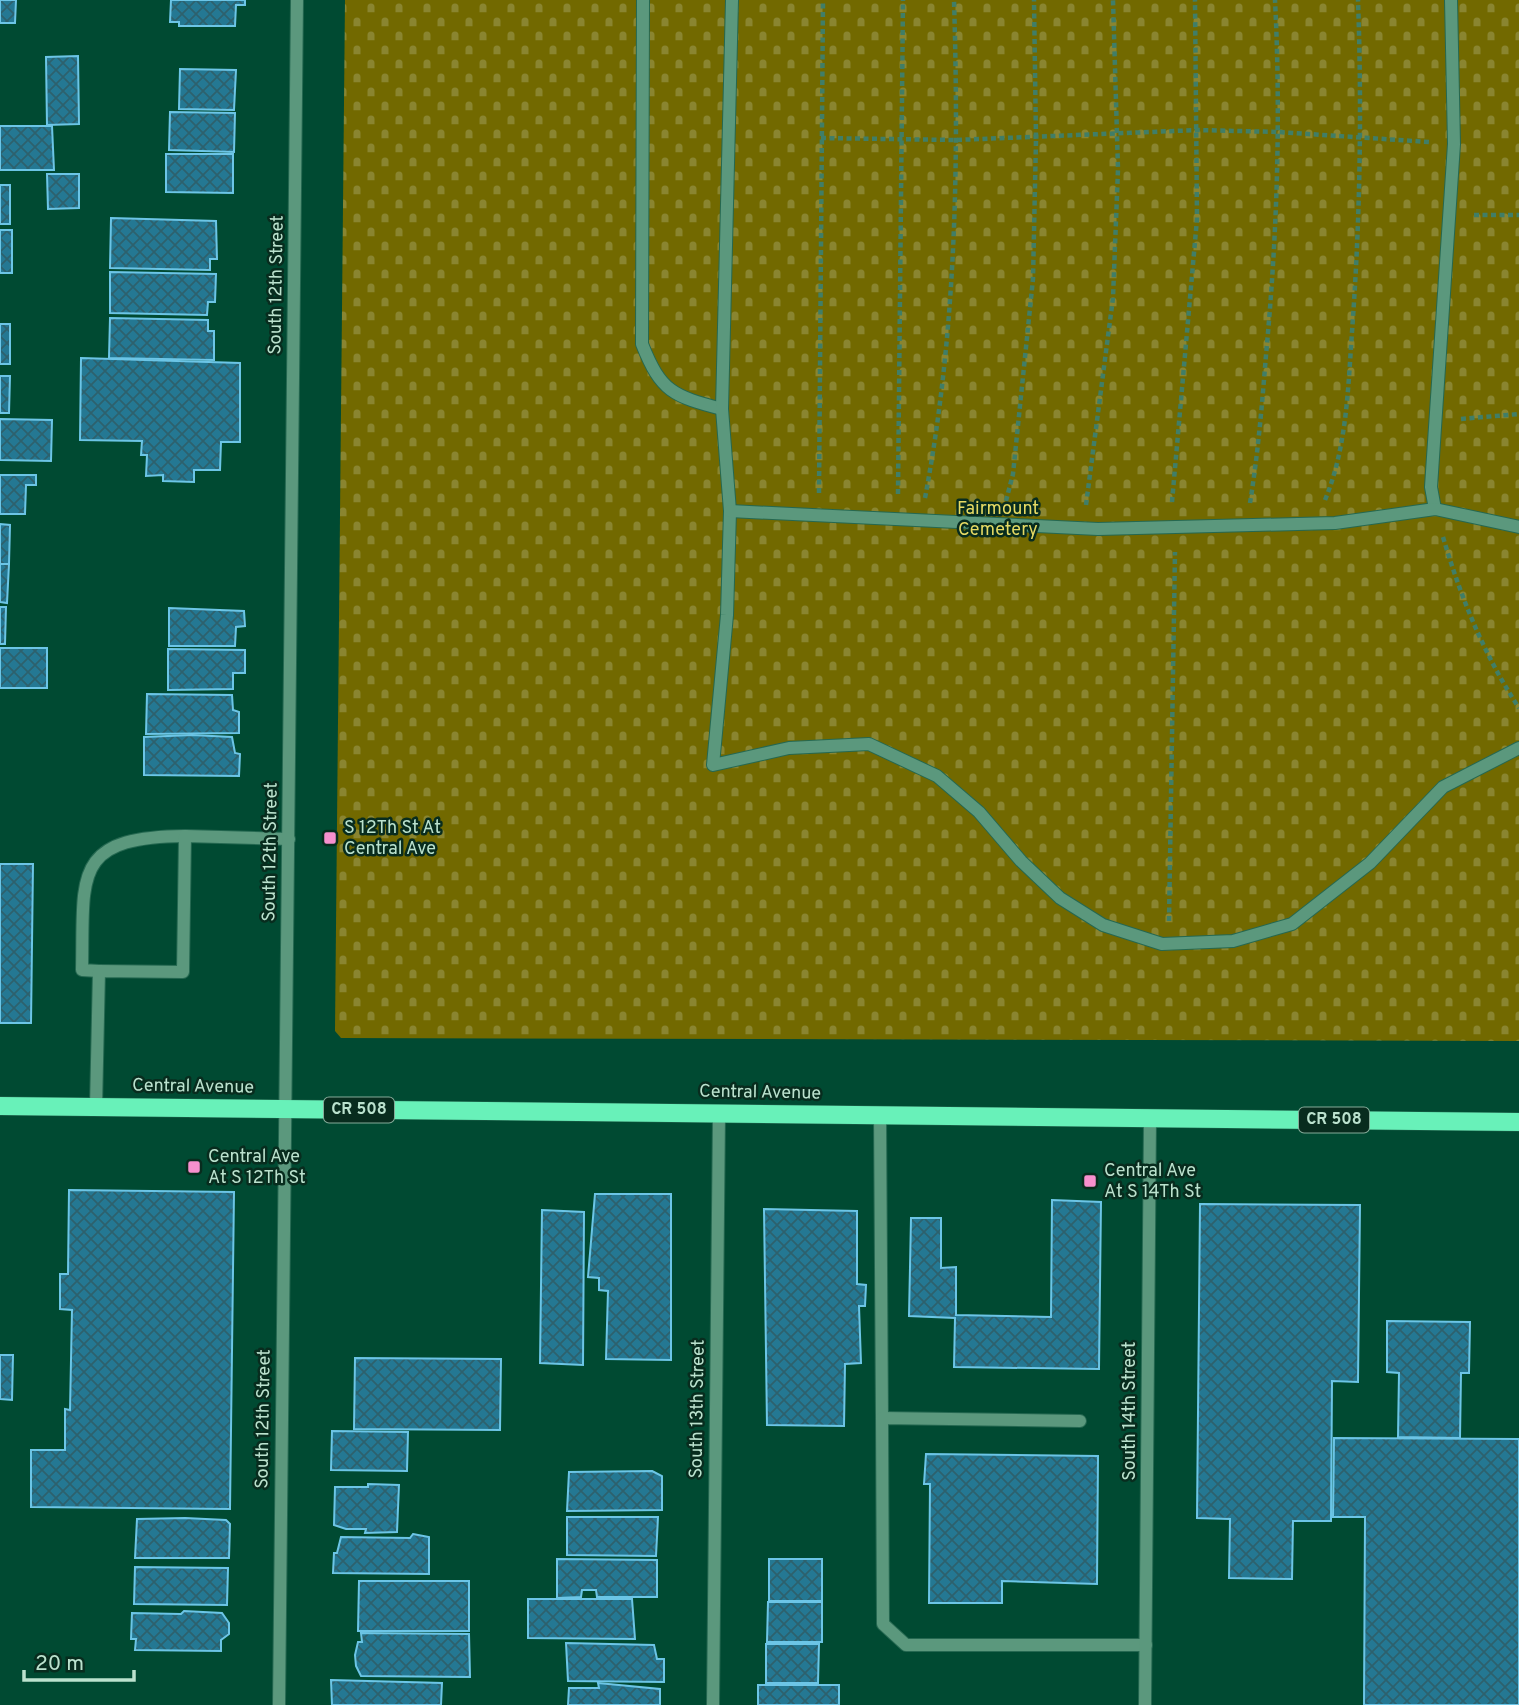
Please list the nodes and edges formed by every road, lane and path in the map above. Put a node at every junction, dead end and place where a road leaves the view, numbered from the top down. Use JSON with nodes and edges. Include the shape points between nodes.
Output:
{"nodes":[{"id":1,"x":297,"y":0,"type":"edge"},
{"id":2,"x":643,"y":0,"type":"edge"},
{"id":3,"x":732,"y":0,"type":"edge"},
{"id":4,"x":823,"y":0,"type":"edge"},
{"id":5,"x":904,"y":0,"type":"edge"},
{"id":6,"x":954,"y":0,"type":"edge"},
{"id":7,"x":1034,"y":0,"type":"edge"},
{"id":8,"x":1113,"y":0,"type":"edge"},
{"id":9,"x":1195,"y":0,"type":"edge"},
{"id":10,"x":1275,"y":0,"type":"edge"},
{"id":11,"x":1357,"y":0,"type":"edge"},
{"id":12,"x":1451,"y":0,"type":"edge"},
{"id":13,"x":1198,"y":131,"type":"junction"},
{"id":14,"x":1278,"y":132,"type":"junction"},
{"id":15,"x":1117,"y":134,"type":"junction"},
{"id":16,"x":1362,"y":136,"type":"junction"},
{"id":17,"x":821,"y":138,"type":"junction"},
{"id":18,"x":902,"y":139,"type":"junction"},
{"id":19,"x":1036,"y":139,"type":"junction"},
{"id":20,"x":956,"y":140,"type":"junction"},
{"id":21,"x":1454,"y":144,"type":"junction"},
{"id":22,"x":1449,"y":214,"type":"junction"},
{"id":23,"x":1519,"y":215,"type":"edge"},
{"id":24,"x":722,"y":409,"type":"junction"},
{"id":25,"x":1519,"y":414,"type":"edge"},
{"id":26,"x":1436,"y":421,"type":"junction"},
{"id":27,"x":818,"y":502,"type":"dead end"},
{"id":28,"x":897,"y":506,"type":"dead end"},
{"id":29,"x":923,"y":507,"type":"dead end"},
{"id":30,"x":1005,"y":508,"type":"dead end"},
{"id":31,"x":1086,"y":509,"type":"dead end"},
{"id":32,"x":1321,"y":509,"type":"dead end"},
{"id":33,"x":1435,"y":509,"type":"junction"},
{"id":34,"x":730,"y":512,"type":"junction"},
{"id":35,"x":1171,"y":513,"type":"dead end"},
{"id":36,"x":1247,"y":514,"type":"dead end"},
{"id":37,"x":1519,"y":527,"type":"edge"},
{"id":38,"x":1175,"y":528,"type":"junction"},
{"id":39,"x":1519,"y":708,"type":"edge"},
{"id":40,"x":1519,"y":748,"type":"edge"},
{"id":41,"x":185,"y":836,"type":"junction"},
{"id":42,"x":289,"y":839,"type":"junction"},
{"id":43,"x":1169,"y":943,"type":"junction"},
{"id":44,"x":99,"y":971,"type":"junction"},
{"id":45,"x":0,"y":1106,"type":"edge"},
{"id":46,"x":96,"y":1107,"type":"junction"},
{"id":47,"x":286,"y":1109,"type":"junction"},
{"id":48,"x":719,"y":1114,"type":"junction"},
{"id":49,"x":880,"y":1115,"type":"junction"},
{"id":50,"x":1150,"y":1118,"type":"junction"},
{"id":51,"x":1519,"y":1122,"type":"edge"},
{"id":52,"x":882,"y":1418,"type":"junction"},
{"id":53,"x":1080,"y":1421,"type":"dead end"},
{"id":54,"x":1146,"y":1645,"type":"junction"},
{"id":55,"x":279,"y":1705,"type":"edge"},
{"id":56,"x":713,"y":1705,"type":"edge"},
{"id":57,"x":1145,"y":1705,"type":"edge"}],
"edges":[{"from":1,"to":42,"type":"street","name":"South 12th Street"},
{"from":2,"to":24,"type":"street","via":[[642,344],[655,378],[686,400]]},
{"from":3,"to":24,"type":"street"},
{"from":4,"to":17,"type":"path"},
{"from":5,"to":18,"type":"path"},
{"from":6,"to":20,"type":"path"},
{"from":7,"to":19,"type":"path"},
{"from":8,"to":15,"type":"path"},
{"from":9,"to":13,"type":"path"},
{"from":10,"to":14,"type":"path"},
{"from":11,"to":16,"type":"path"},
{"from":12,"to":21,"type":"street"},
{"from":13,"to":14,"type":"path"},
{"from":13,"to":15,"type":"path"},
{"from":13,"to":35,"type":"path","via":[[1197,219]]},
{"from":14,"to":16,"type":"path"},
{"from":14,"to":36,"type":"path","via":[[1269,322],[1258,457]]},
{"from":15,"to":19,"type":"path"},
{"from":15,"to":31,"type":"path","via":[[1113,298]]},
{"from":16,"to":21,"type":"path"},
{"from":16,"to":32,"type":"path","via":[[1347,399],[1336,473]]},
{"from":17,"to":18,"type":"path"},
{"from":17,"to":27,"type":"path"},
{"from":18,"to":20,"type":"path"},
{"from":18,"to":28,"type":"path"},
{"from":19,"to":20,"type":"path"},
{"from":19,"to":30,"type":"path","via":[[1033,279],[1013,474]]},
{"from":20,"to":29,"type":"path","via":[[944,372]]},
{"from":21,"to":22,"type":"street"},
{"from":22,"to":23,"type":"path"},
{"from":22,"to":26,"type":"street"},
{"from":24,"to":34,"type":"street"},
{"from":25,"to":26,"type":"path"},
{"from":26,"to":33,"type":"street","via":[[1431,487]]},
{"from":33,"to":37,"type":"street"},
{"from":33,"to":38,"type":"street","via":[[1335,523]]},
{"from":33,"to":39,"type":"path","via":[[1458,590]]},
{"from":34,"to":38,"type":"street","via":[[1098,529]]},
{"from":34,"to":43,"type":"street","via":[[727,615],[713,765],[789,748],[869,744],[936,776],[979,812],[1060,898],[1102,925]]},
{"from":38,"to":43,"type":"path"},
{"from":40,"to":43,"type":"street","via":[[1443,787],[1370,863],[1292,924],[1233,941]]},
{"from":41,"to":42,"type":"street"},
{"from":41,"to":44,"type":"street","via":[[183,972]]},
{"from":41,"to":44,"type":"street","via":[[146,836],[119,843],[86,873],[82,970]]},
{"from":42,"to":47,"type":"street","name":"South 12th Street"},
{"from":44,"to":46,"type":"street"},
{"from":45,"to":46,"type":"main road","name":"Central Avenue","number":"CR 508"},
{"from":46,"to":47,"type":"main road","name":"Central Avenue","number":"CR 508"},
{"from":47,"to":48,"type":"main road","name":"Central Avenue","number":"CR 508"},
{"from":47,"to":55,"type":"street","name":"South 12th Street"},
{"from":48,"to":49,"type":"main road","name":"Central Avenue","number":"CR 508"},
{"from":48,"to":56,"type":"street","name":"South 13th Street"},
{"from":49,"to":50,"type":"main road","name":"Central Avenue","number":"CR 508"},
{"from":49,"to":52,"type":"street"},
{"from":50,"to":51,"type":"main road","name":"Central Avenue","number":"CR 508"},
{"from":50,"to":54,"type":"street","name":"South 14th Street"},
{"from":52,"to":53,"type":"street"},
{"from":52,"to":54,"type":"street","via":[[883,1624],[906,1645]]},
{"from":54,"to":57,"type":"street","name":"South 14th Street"}]}
